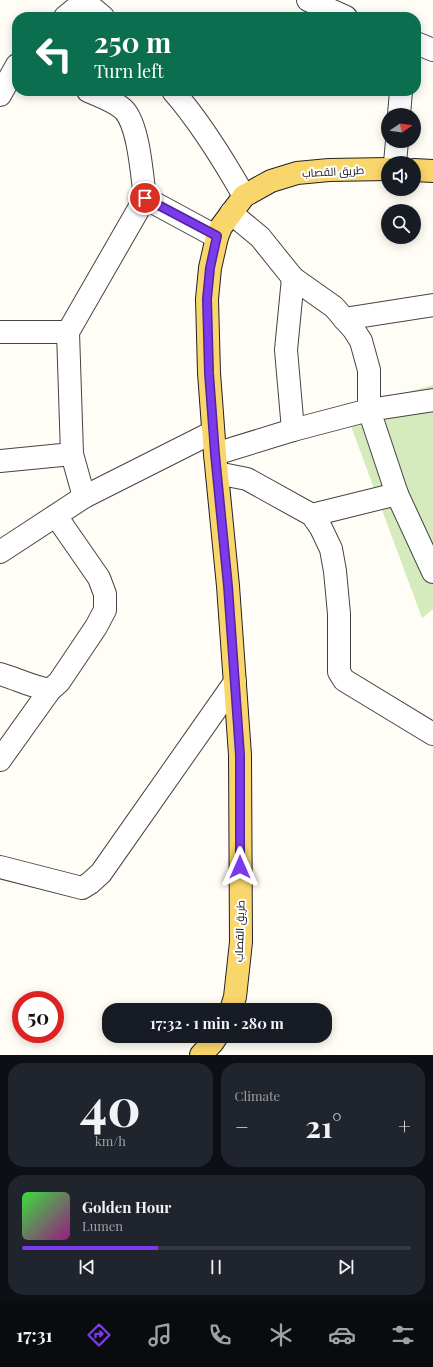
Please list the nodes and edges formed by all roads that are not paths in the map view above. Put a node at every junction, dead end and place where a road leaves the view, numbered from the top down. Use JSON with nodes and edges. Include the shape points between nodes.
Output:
{"nodes":[{"id":1,"x":308,"y":0,"type":"edge"},
{"id":2,"x":84,"y":1,"type":"edge"},
{"id":3,"x":71,"y":12,"type":"edge"},
{"id":4,"x":96,"y":12,"type":"edge"},
{"id":5,"x":335,"y":12,"type":"edge"},
{"id":6,"x":421,"y":45,"type":"edge"},
{"id":7,"x":433,"y":50,"type":"edge"},
{"id":8,"x":97,"y":96,"type":"edge"},
{"id":9,"x":178,"y":96,"type":"edge"},
{"id":10,"x":401,"y":96,"type":"edge"},
{"id":11,"x":400,"y":108,"type":"edge"},
{"id":12,"x":381,"y":169,"type":"edge"},
{"id":13,"x":421,"y":170,"type":"edge"},
{"id":14,"x":433,"y":171,"type":"edge"},
{"id":15,"x":244,"y":196,"type":"junction"},
{"id":16,"x":145,"y":198,"type":"junction"},
{"id":17,"x":231,"y":213,"type":"junction"},
{"id":18,"x":217,"y":236,"type":"junction"},
{"id":19,"x":293,"y":278,"type":"junction"},
{"id":20,"x":433,"y":305,"type":"edge"},
{"id":21,"x":344,"y":319,"type":"junction"},
{"id":22,"x":0,"y":332,"type":"edge"},
{"id":23,"x":68,"y":332,"type":"junction"},
{"id":24,"x":433,"y":400,"type":"edge"},
{"id":25,"x":369,"y":410,"type":"junction"},
{"id":26,"x":293,"y":430,"type":"junction"},
{"id":27,"x":213,"y":432,"type":"junction"},
{"id":28,"x":72,"y":454,"type":"junction"},
{"id":29,"x":0,"y":461,"type":"edge"},
{"id":30,"x":216,"y":463,"type":"junction"},
{"id":31,"x":397,"y":494,"type":"junction"},
{"id":32,"x":84,"y":497,"type":"junction"},
{"id":33,"x":312,"y":515,"type":"junction"},
{"id":34,"x":56,"y":516,"type":"junction"},
{"id":35,"x":0,"y":552,"type":"edge"},
{"id":36,"x":433,"y":572,"type":"edge"},
{"id":37,"x":0,"y":674,"type":"edge"},
{"id":38,"x":235,"y":682,"type":"junction"},
{"id":39,"x":50,"y":690,"type":"junction"},
{"id":40,"x":433,"y":734,"type":"edge"},
{"id":41,"x":0,"y":760,"type":"edge"},
{"id":42,"x":0,"y":867,"type":"edge"},
{"id":43,"x":234,"y":1003,"type":"edge"},
{"id":44,"x":212,"y":1043,"type":"edge"},
{"id":45,"x":201,"y":1055,"type":"edge"}],
"edges":[{"from":1,"to":5,"type":"street"},
{"from":2,"to":3,"type":"street"},
{"from":2,"to":4,"type":"street"},
{"from":6,"to":7,"type":"street"},
{"from":8,"to":16,"type":"street","via":[[124,110],[133,126]]},
{"from":9,"to":15,"type":"street","via":[[214,145]]},
{"from":10,"to":11,"type":"street"},
{"from":12,"to":15,"type":"main road","name":"طريق القصاب","via":[[297,173],[271,181]]},
{"from":13,"to":14,"type":"main road"},
{"from":15,"to":17,"type":"main road","name":"طريق القصاب"},
{"from":16,"to":18,"type":"street"},
{"from":16,"to":23,"type":"street"},
{"from":17,"to":18,"type":"main road","name":"طريق القصاب"},
{"from":17,"to":19,"type":"street","via":[[260,237]]},
{"from":18,"to":27,"type":"main road","name":"طريق القصاب","via":[[207,299]]},
{"from":19,"to":21,"type":"street","via":[[334,307]]},
{"from":19,"to":26,"type":"street","via":[[286,350]]},
{"from":20,"to":21,"type":"street"},
{"from":21,"to":25,"type":"street","via":[[361,341],[365,355],[369,370]]},
{"from":22,"to":23,"type":"street"},
{"from":23,"to":28,"type":"street"},
{"from":24,"to":25,"type":"street"},
{"from":25,"to":26,"type":"street"},
{"from":25,"to":31,"type":"street"},
{"from":26,"to":30,"type":"street"},
{"from":27,"to":30,"type":"main road","name":"طريق القصاب"},
{"from":27,"to":32,"type":"street"},
{"from":28,"to":29,"type":"street"},
{"from":28,"to":32,"type":"street"},
{"from":30,"to":33,"type":"street"},
{"from":30,"to":38,"type":"main road","name":"طريق القصاب"},
{"from":31,"to":33,"type":"street"},
{"from":31,"to":36,"type":"street"},
{"from":32,"to":34,"type":"street"},
{"from":33,"to":40,"type":"street","via":[[331,549],[335,571],[339,614],[339,672],[344,680]]},
{"from":34,"to":35,"type":"street"},
{"from":34,"to":39,"type":"street","via":[[99,578],[105,594],[105,610],[60,682]]},
{"from":37,"to":39,"type":"street","via":[[16,678],[36,688]]},
{"from":38,"to":42,"type":"street","via":[[101,873],[90,884],[82,888]]},
{"from":38,"to":43,"type":"main road","name":"طريق القصاب","via":[[240,755],[240,942]]},
{"from":39,"to":41,"type":"street"},
{"from":44,"to":45,"type":"main road"}]}
